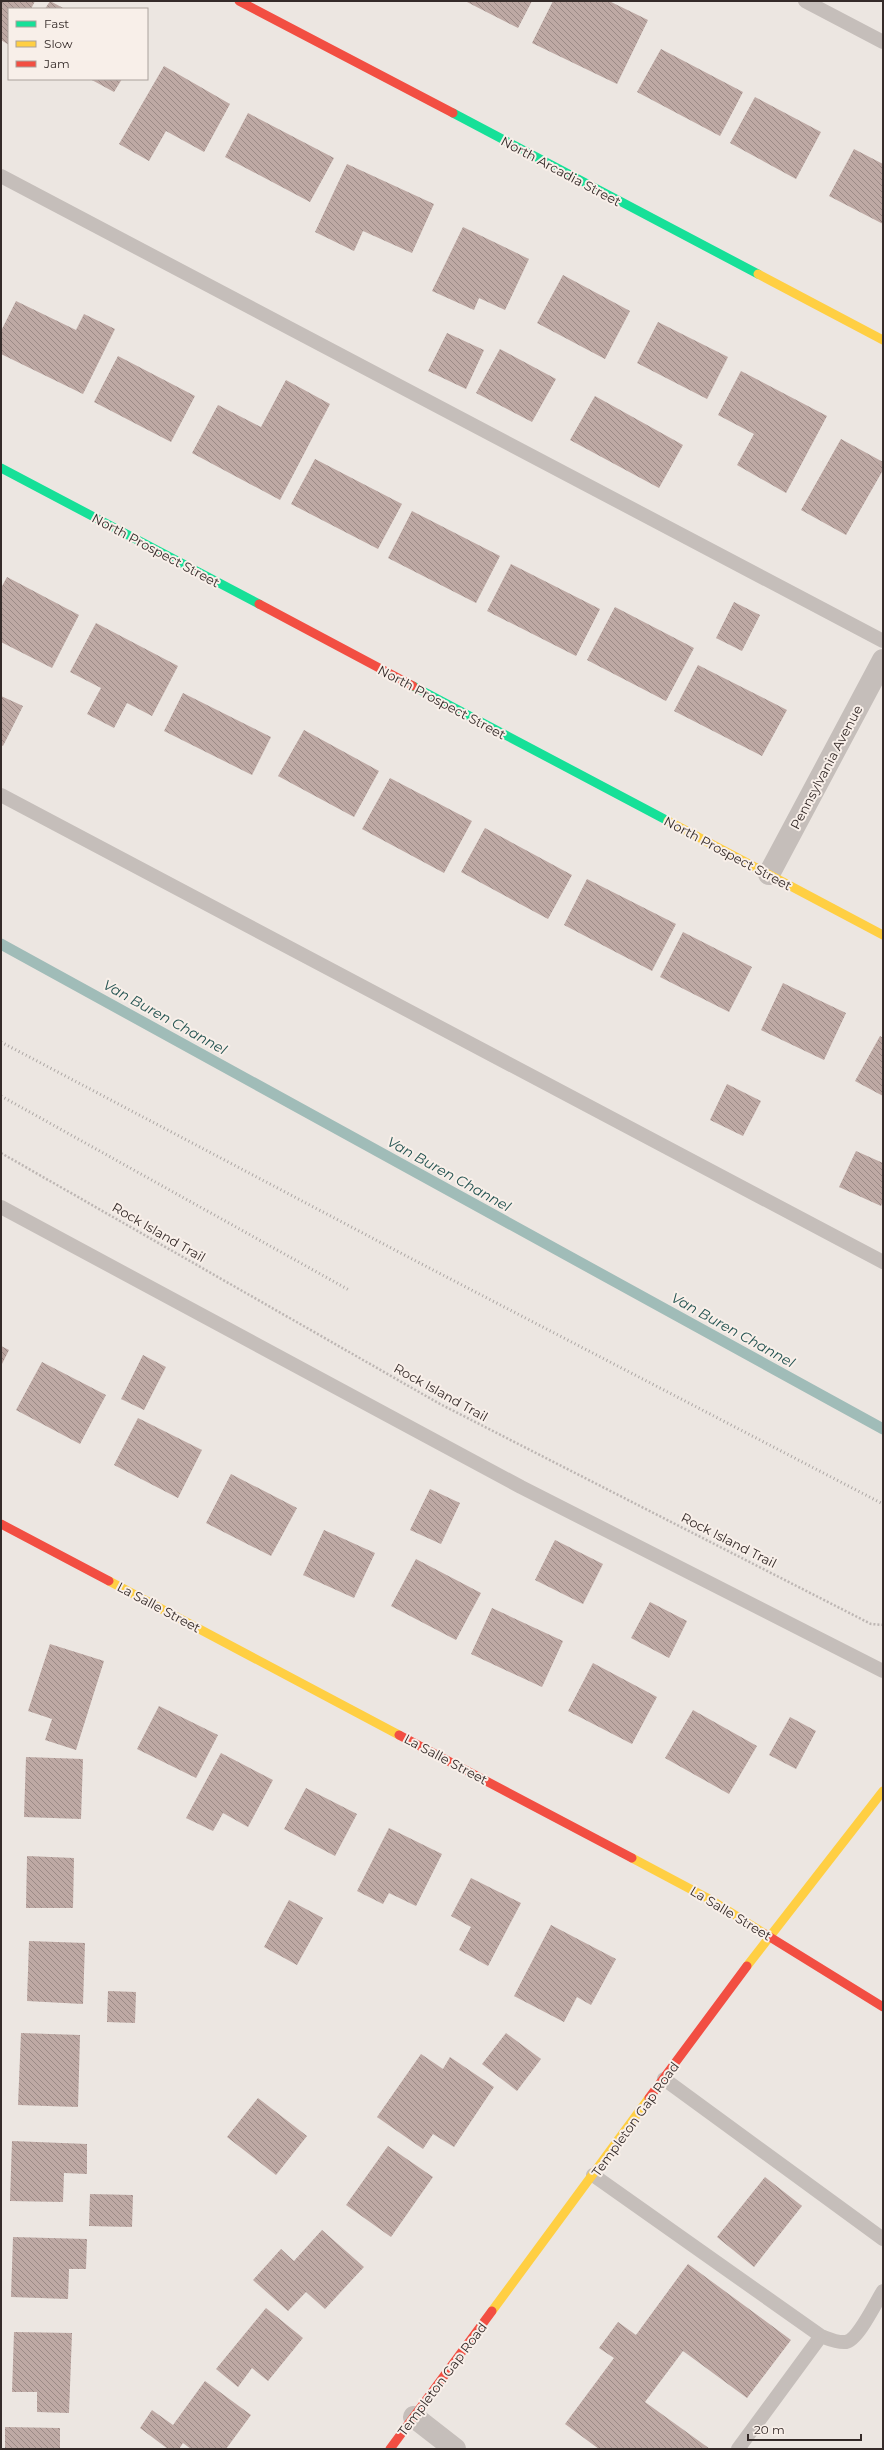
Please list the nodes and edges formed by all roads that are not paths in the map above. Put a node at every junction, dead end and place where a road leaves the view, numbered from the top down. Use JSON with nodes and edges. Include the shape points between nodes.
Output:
{"nodes":[{"id":1,"x":239,"y":1,"type":"edge"},
{"id":2,"x":805,"y":1,"type":"edge"},
{"id":3,"x":883,"y":42,"type":"edge"},
{"id":4,"x":1,"y":176,"type":"edge"},
{"id":5,"x":883,"y":340,"type":"edge"},
{"id":6,"x":1,"y":468,"type":"edge"},
{"id":7,"x":883,"y":641,"type":"edge"},
{"id":8,"x":883,"y":660,"type":"edge"},
{"id":9,"x":1,"y":795,"type":"edge"},
{"id":10,"x":769,"y":874,"type":"junction"},
{"id":11,"x":883,"y":935,"type":"edge"},
{"id":12,"x":1,"y":1207,"type":"edge"},
{"id":13,"x":883,"y":1262,"type":"edge"},
{"id":14,"x":1,"y":1524,"type":"edge"},
{"id":15,"x":883,"y":1671,"type":"edge"},
{"id":16,"x":883,"y":1791,"type":"edge"},
{"id":17,"x":769,"y":1936,"type":"junction"},
{"id":18,"x":883,"y":2007,"type":"edge"},
{"id":19,"x":664,"y":2079,"type":"junction"},
{"id":20,"x":593,"y":2176,"type":"junction"},
{"id":21,"x":883,"y":2239,"type":"edge"},
{"id":22,"x":883,"y":2291,"type":"edge"},
{"id":23,"x":821,"y":2336,"type":"junction"},
{"id":24,"x":414,"y":2417,"type":"junction"},
{"id":25,"x":390,"y":2449,"type":"edge"},
{"id":26,"x":455,"y":2449,"type":"edge"},
{"id":27,"x":738,"y":2449,"type":"edge"}],
"edges":[{"from":1,"to":5,"type":"street","name":"North Arcadia Street"},
{"from":2,"to":3,"type":"lane"},
{"from":4,"to":7,"type":"lane"},
{"from":6,"to":10,"type":"street","name":"North Prospect Street"},
{"from":8,"to":10,"type":"street","name":"Pennsylvania Avenue"},
{"from":9,"to":13,"type":"lane"},
{"from":10,"to":11,"type":"street","name":"North Prospect Street"},
{"from":12,"to":15,"type":"lane","via":[[521,1487]]},
{"from":14,"to":17,"type":"street","name":"La Salle Street","via":[[711,1900]]},
{"from":16,"to":17,"type":"street","name":"Templeton Gap Road"},
{"from":17,"to":18,"type":"street","name":"La Salle Street","via":[[846,1988]]},
{"from":17,"to":19,"type":"street","name":"Templeton Gap Road"},
{"from":19,"to":20,"type":"street","name":"Templeton Gap Road"},
{"from":19,"to":21,"type":"lane"},
{"from":20,"to":23,"type":"lane"},
{"from":20,"to":24,"type":"street","name":"Templeton Gap Road"},
{"from":22,"to":23,"type":"lane","via":[[855,2337],[847,2342],[837,2342]]},
{"from":23,"to":27,"type":"lane"},
{"from":24,"to":25,"type":"street","name":"Templeton Gap Road"},
{"from":24,"to":26,"type":"street"}]}
